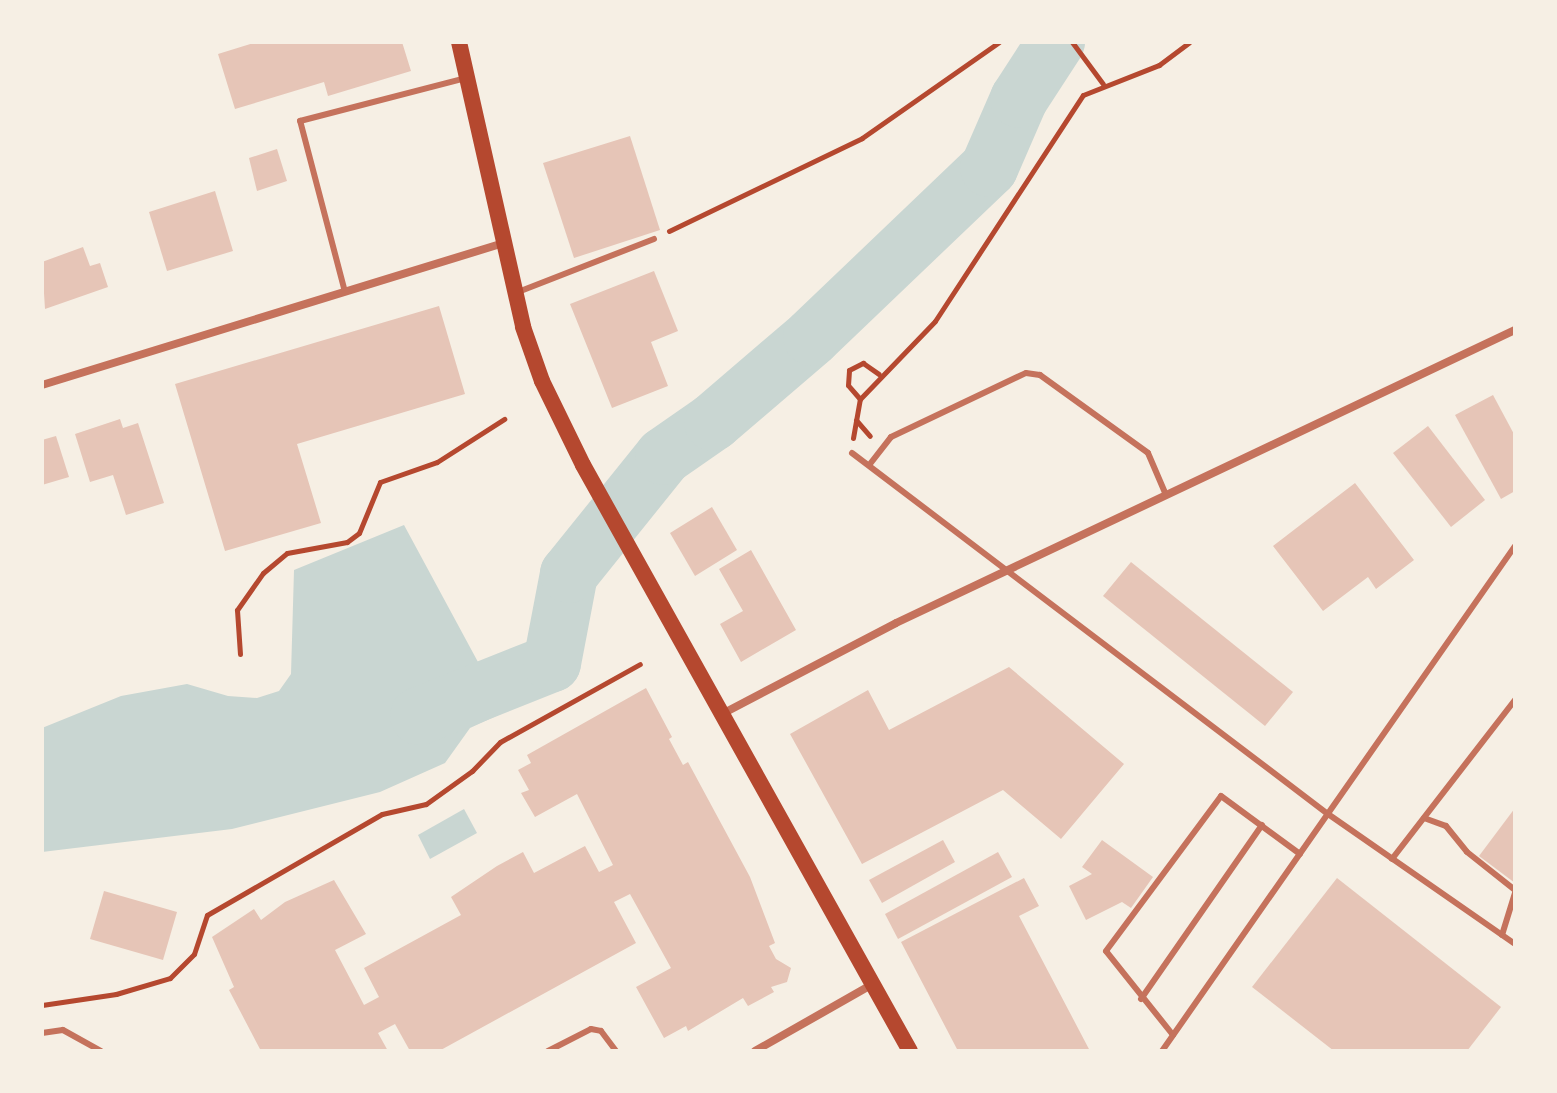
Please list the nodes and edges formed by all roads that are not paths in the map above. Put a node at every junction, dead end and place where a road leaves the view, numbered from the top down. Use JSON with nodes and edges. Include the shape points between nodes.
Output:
{"nodes":[{"id":1,"x":459,"y":42,"type":"edge"},
{"id":2,"x":466,"y":77,"type":"junction"},
{"id":3,"x":654,"y":239,"type":"road end"},
{"id":4,"x":504,"y":243,"type":"junction"},
{"id":5,"x":345,"y":292,"type":"junction"},
{"id":6,"x":515,"y":293,"type":"junction"},
{"id":7,"x":1515,"y":330,"type":"edge"},
{"id":8,"x":42,"y":385,"type":"edge"},
{"id":9,"x":852,"y":453,"type":"road end"},
{"id":10,"x":870,"y":464,"type":"junction"},
{"id":11,"x":1166,"y":495,"type":"junction"},
{"id":12,"x":1515,"y":546,"type":"edge"},
{"id":13,"x":1003,"y":571,"type":"junction"},
{"id":14,"x":1515,"y":700,"type":"edge"},
{"id":15,"x":722,"y":714,"type":"junction"},
{"id":16,"x":1328,"y":814,"type":"junction"},
{"id":17,"x":1424,"y":818,"type":"junction"},
{"id":18,"x":1262,"y":825,"type":"junction"},
{"id":19,"x":1300,"y":854,"type":"junction"},
{"id":20,"x":1392,"y":859,"type":"junction"},
{"id":21,"x":1515,"y":892,"type":"edge"},
{"id":22,"x":1502,"y":935,"type":"junction"},
{"id":23,"x":1515,"y":944,"type":"edge"},
{"id":24,"x":873,"y":984,"type":"junction"},
{"id":25,"x":1141,"y":999,"type":"junction"},
{"id":26,"x":42,"y":1033,"type":"edge"},
{"id":27,"x":1173,"y":1035,"type":"junction"},
{"id":28,"x":101,"y":1051,"type":"edge"},
{"id":29,"x":548,"y":1051,"type":"edge"},
{"id":30,"x":616,"y":1051,"type":"edge"},
{"id":31,"x":755,"y":1051,"type":"edge"},
{"id":32,"x":910,"y":1051,"type":"edge"},
{"id":33,"x":1162,"y":1051,"type":"edge"}],
"edges":[{"from":1,"to":2,"type":"main road"},
{"from":2,"to":4,"type":"main road"},
{"from":2,"to":5,"type":"lane","via":[[300,121]]},
{"from":3,"to":6,"type":"lane"},
{"from":4,"to":5,"type":"street"},
{"from":4,"to":6,"type":"main road"},
{"from":5,"to":8,"type":"street"},
{"from":6,"to":15,"type":"main road","via":[[542,381],[583,465]]},
{"from":7,"to":11,"type":"street"},
{"from":9,"to":10,"type":"lane"},
{"from":10,"to":11,"type":"lane","via":[[891,437],[1026,373],[1040,375],[1148,453]]},
{"from":10,"to":13,"type":"lane"},
{"from":11,"to":13,"type":"street"},
{"from":12,"to":16,"type":"lane"},
{"from":13,"to":15,"type":"street"},
{"from":13,"to":16,"type":"lane"},
{"from":14,"to":17,"type":"lane"},
{"from":15,"to":24,"type":"main road"},
{"from":16,"to":19,"type":"lane"},
{"from":16,"to":20,"type":"lane"},
{"from":17,"to":20,"type":"lane"},
{"from":17,"to":21,"type":"lane","via":[[1446,826],[1467,852]]},
{"from":18,"to":19,"type":"lane"},
{"from":18,"to":25,"type":"lane"},
{"from":18,"to":25,"type":"lane","via":[[1221,796],[1106,951]]},
{"from":19,"to":27,"type":"lane"},
{"from":20,"to":22,"type":"lane"},
{"from":21,"to":22,"type":"lane"},
{"from":22,"to":23,"type":"lane"},
{"from":24,"to":31,"type":"street"},
{"from":24,"to":32,"type":"main road"},
{"from":25,"to":27,"type":"lane"},
{"from":26,"to":28,"type":"lane","via":[[63,1030]]},
{"from":27,"to":33,"type":"lane"},
{"from":29,"to":30,"type":"lane","via":[[591,1029],[601,1031]]}]}
